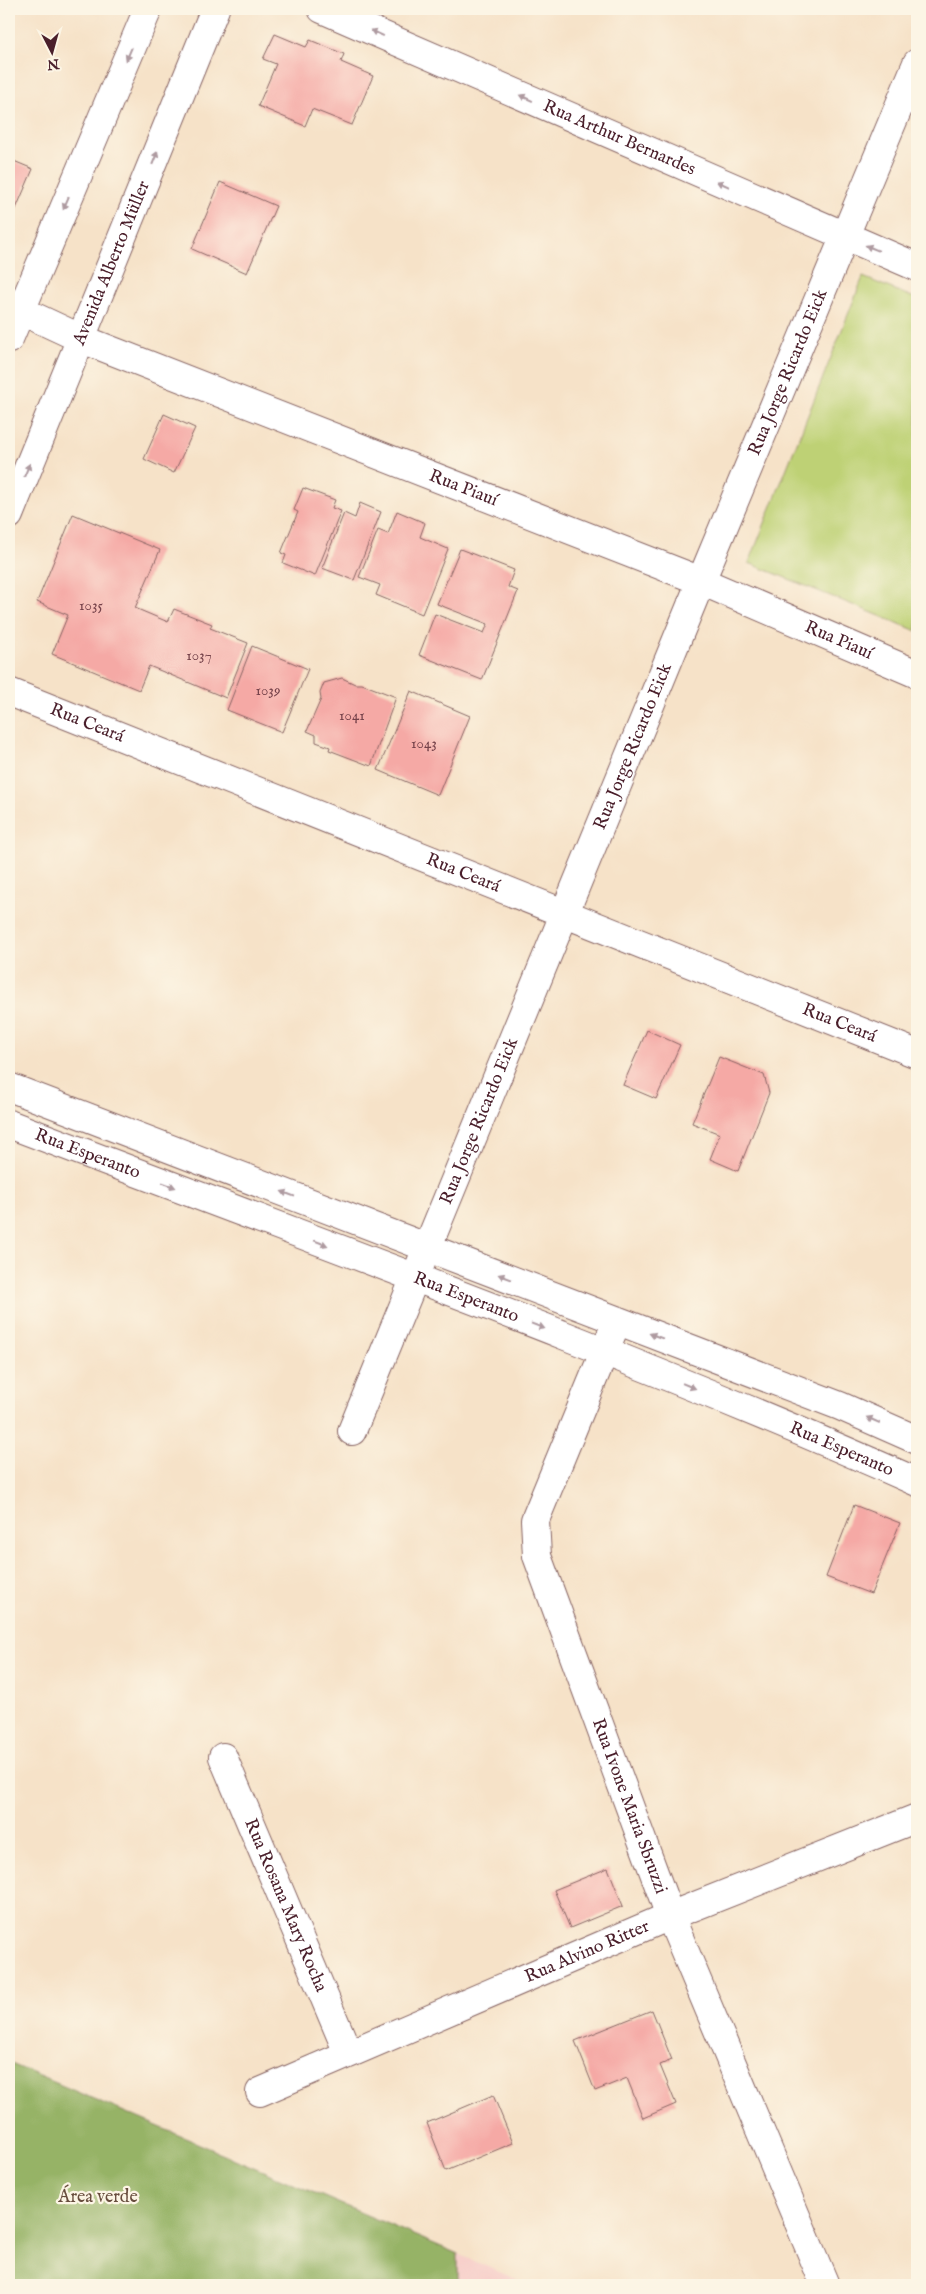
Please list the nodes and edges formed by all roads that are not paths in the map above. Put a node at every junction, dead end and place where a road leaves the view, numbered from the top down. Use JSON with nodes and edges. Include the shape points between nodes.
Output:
{"nodes":[{"id":1,"x":148,"y":9,"type":"edge"},
{"id":2,"x":215,"y":9,"type":"edge"},
{"id":3,"x":322,"y":9,"type":"edge"},
{"id":4,"x":917,"y":63,"type":"edge"},
{"id":5,"x":846,"y":237,"type":"junction"},
{"id":6,"x":917,"y":267,"type":"edge"},
{"id":7,"x":15,"y":307,"type":"edge"},
{"id":8,"x":9,"y":339,"type":"edge"},
{"id":9,"x":82,"y":339,"type":"junction"},
{"id":10,"x":9,"y":515,"type":"edge"},
{"id":11,"x":701,"y":581,"type":"junction"},
{"id":12,"x":917,"y":674,"type":"edge"},
{"id":13,"x":9,"y":692,"type":"edge"},
{"id":14,"x":566,"y":914,"type":"junction"},
{"id":15,"x":917,"y":1054,"type":"edge"},
{"id":16,"x":9,"y":1087,"type":"edge"},
{"id":17,"x":9,"y":1124,"type":"edge"},
{"id":18,"x":104,"y":1125,"type":"junction"},
{"id":19,"x":93,"y":1156,"type":"junction"},
{"id":20,"x":428,"y":1246,"type":"junction"},
{"id":21,"x":415,"y":1279,"type":"junction"},
{"id":22,"x":617,"y":1321,"type":"junction"},
{"id":23,"x":605,"y":1351,"type":"junction"},
{"id":24,"x":840,"y":1406,"type":"junction"},
{"id":25,"x":352,"y":1431,"type":"dead end"},
{"id":26,"x":917,"y":1440,"type":"edge"},
{"id":27,"x":828,"y":1442,"type":"junction"},
{"id":28,"x":917,"y":1482,"type":"edge"},
{"id":29,"x":223,"y":1758,"type":"dead end"},
{"id":30,"x":917,"y":1818,"type":"edge"},
{"id":31,"x":670,"y":1916,"type":"junction"},
{"id":32,"x":348,"y":2053,"type":"junction"},
{"id":33,"x":260,"y":2092,"type":"dead end"},
{"id":34,"x":825,"y":2285,"type":"edge"}],
"edges":[{"from":1,"to":7,"type":"street","one_way":true},
{"from":9,"to":2,"type":"street","name":"Avenida Alberto Müller","one_way":true},
{"from":5,"to":3,"type":"street","name":"Rua Arthur Bernardes","one_way":true},
{"from":4,"to":5,"type":"street","name":"Rua Jorge Ricardo Eick"},
{"from":6,"to":5,"type":"street","name":"Rua Arthur Bernardes","one_way":true},
{"from":5,"to":11,"type":"street","name":"Rua Jorge Ricardo Eick"},
{"from":7,"to":8,"type":"street"},
{"from":7,"to":9,"type":"street","name":"Rua Piauí"},
{"from":10,"to":9,"type":"street","name":"Avenida Alberto Müller","one_way":true},
{"from":9,"to":11,"type":"street","name":"Rua Piauí"},
{"from":11,"to":12,"type":"street","name":"Rua Piauí"},
{"from":11,"to":14,"type":"street","name":"Rua Jorge Ricardo Eick"},
{"from":13,"to":14,"type":"street","name":"Rua Ceará"},
{"from":14,"to":15,"type":"street","name":"Rua Ceará"},
{"from":14,"to":20,"type":"street","name":"Rua Jorge Ricardo Eick"},
{"from":16,"to":18,"type":"street","name":"Rua Esperanto"},
{"from":17,"to":19,"type":"street","name":"Rua Esperanto"},
{"from":18,"to":19,"type":"street"},
{"from":20,"to":18,"type":"street","name":"Rua Esperanto","one_way":true},
{"from":19,"to":21,"type":"street","name":"Rua Esperanto","one_way":true},
{"from":20,"to":21,"type":"street","name":"Rua Jorge Ricardo Eick"},
{"from":22,"to":20,"type":"street","name":"Rua Esperanto","one_way":true},
{"from":21,"to":23,"type":"street","name":"Rua Esperanto","one_way":true},
{"from":21,"to":25,"type":"street","name":"Rua Jorge Ricardo Eick"},
{"from":22,"to":23,"type":"street","name":"Rua Ivone Maria Sbruzzi"},
{"from":24,"to":22,"type":"street","name":"Rua Esperanto","one_way":true},
{"from":23,"to":27,"type":"street","name":"Rua Esperanto","one_way":true},
{"from":23,"to":31,"type":"street","name":"Rua Ivone Maria Sbruzzi","via":[[535,1520],[537,1556]]},
{"from":26,"to":24,"type":"street","name":"Rua Esperanto","one_way":true},
{"from":24,"to":27,"type":"street"},
{"from":27,"to":28,"type":"street","name":"Rua Esperanto"},
{"from":29,"to":32,"type":"street","name":"Rua Rosana Mary Rocha"},
{"from":30,"to":31,"type":"street","name":"Rua Alvino Ritter"},
{"from":31,"to":32,"type":"street","name":"Rua Alvino Ritter"},
{"from":31,"to":34,"type":"street","name":"Rua Ivone Maria Sbruzzi"},
{"from":32,"to":33,"type":"street","name":"Rua Alvino Ritter"}]}
